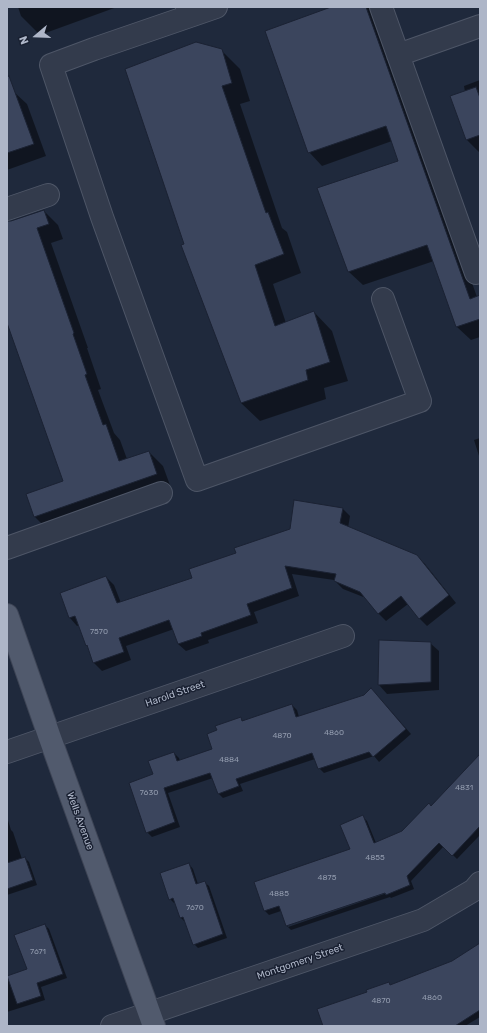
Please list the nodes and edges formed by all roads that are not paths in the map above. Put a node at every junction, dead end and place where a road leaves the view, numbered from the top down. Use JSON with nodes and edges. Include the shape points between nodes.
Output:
{"nodes":[{"id":1,"x":216,"y":7,"type":"edge"},
{"id":2,"x":381,"y":7,"type":"edge"},
{"id":3,"x":188,"y":12,"type":"edge"},
{"id":4,"x":480,"y":26,"type":"edge"},
{"id":5,"x":398,"y":55,"type":"junction"},
{"id":6,"x":48,"y":195,"type":"dead end"},
{"id":7,"x":7,"y":210,"type":"edge"},
{"id":8,"x":480,"y":272,"type":"edge"},
{"id":9,"x":383,"y":299,"type":"dead end"},
{"id":10,"x":160,"y":493,"type":"dead end"},
{"id":11,"x":7,"y":548,"type":"edge"},
{"id":12,"x":7,"y":615,"type":"edge"},
{"id":13,"x":343,"y":636,"type":"dead end"},
{"id":14,"x":50,"y":738,"type":"junction"},
{"id":15,"x":7,"y":752,"type":"edge"},
{"id":16,"x":480,"y":883,"type":"edge"},
{"id":17,"x":151,"y":1020,"type":"edge"},
{"id":18,"x":112,"y":1026,"type":"edge"}],
"edges":[{"from":1,"to":3,"type":"street"},
{"from":2,"to":5,"type":"street"},
{"from":3,"to":9,"type":"street","via":[[51,65],[197,480],[420,401]]},
{"from":4,"to":5,"type":"street"},
{"from":5,"to":8,"type":"street","via":[[476,273]]},
{"from":6,"to":7,"type":"street"},
{"from":10,"to":11,"type":"street"},
{"from":12,"to":14,"type":"main road","name":"Wells Avenue"},
{"from":13,"to":14,"type":"street","name":"Harold Street"},
{"from":14,"to":15,"type":"street","name":"Harold Street"},
{"from":14,"to":17,"type":"main road","name":"Wells Avenue"},
{"from":16,"to":17,"type":"street","name":"Montgomery Street","via":[[474,890],[423,920]]},
{"from":17,"to":18,"type":"street","name":"Montgomery Street"}]}
